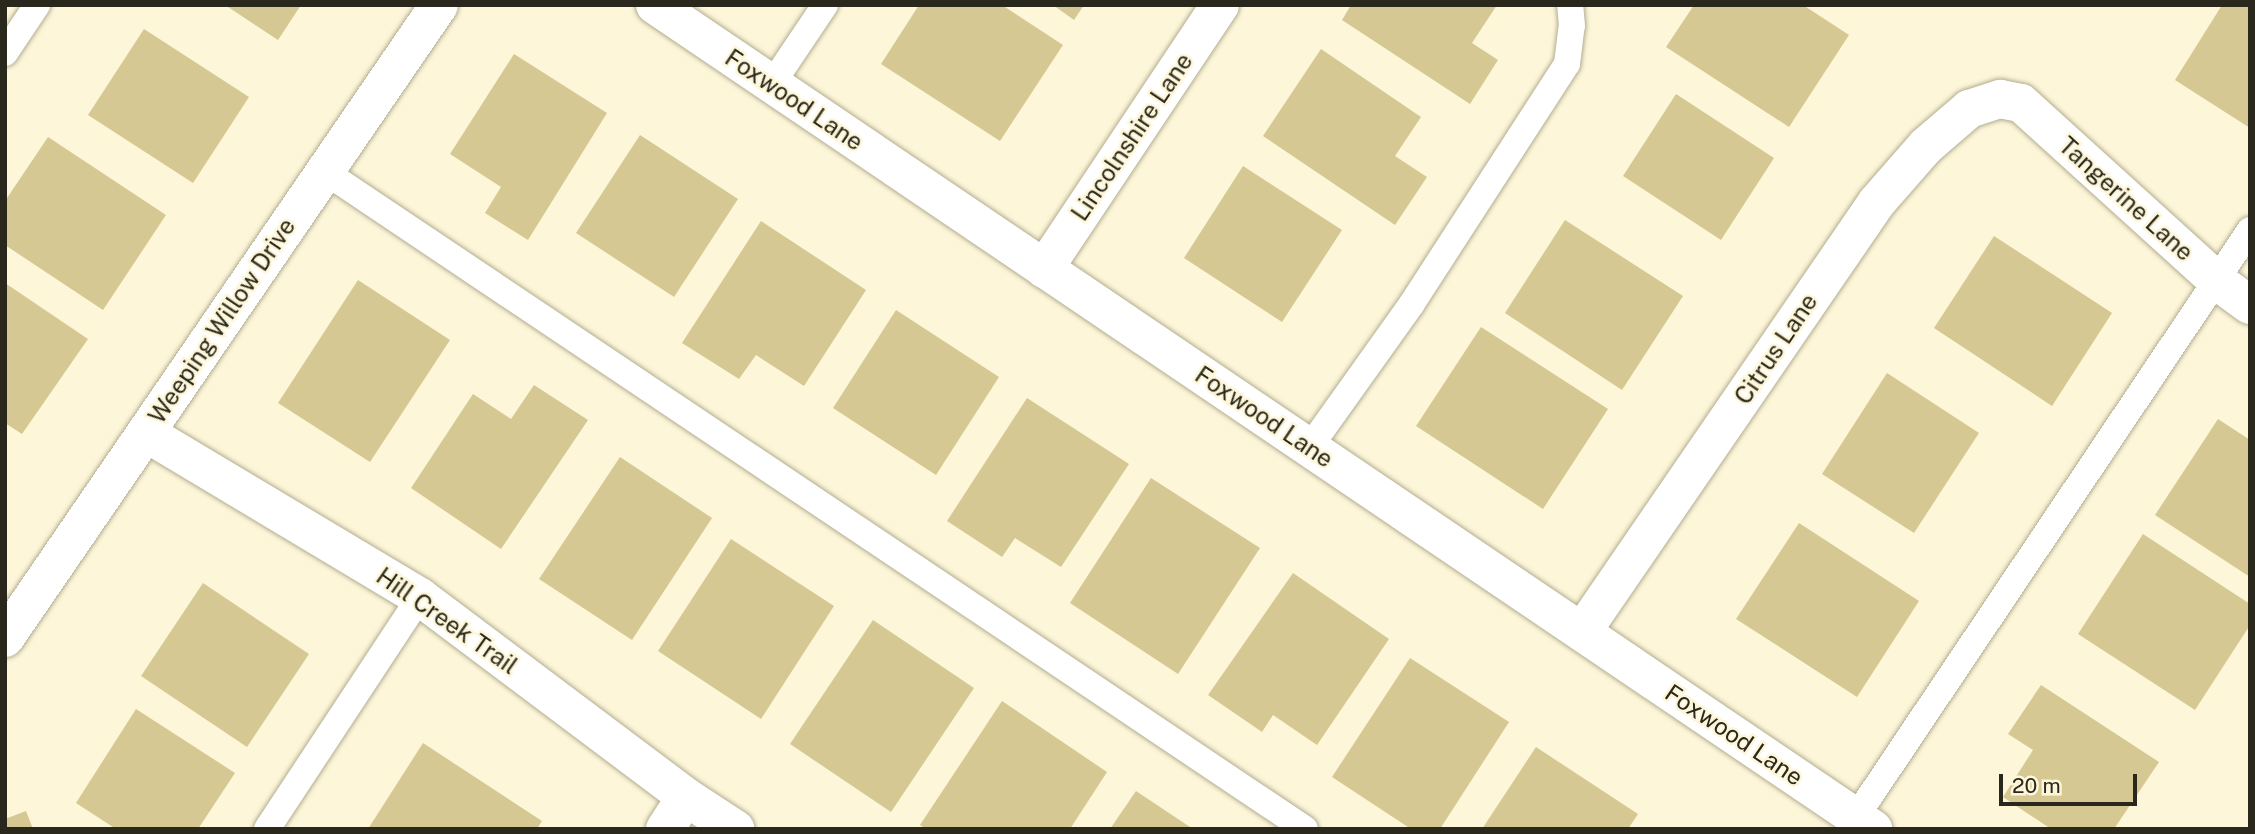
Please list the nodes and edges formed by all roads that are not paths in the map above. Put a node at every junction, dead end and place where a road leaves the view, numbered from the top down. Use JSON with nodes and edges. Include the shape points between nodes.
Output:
{"nodes":[{"id":1,"x":37,"y":5,"type":"edge"},
{"id":2,"x":439,"y":5,"type":"edge"},
{"id":3,"x":655,"y":5,"type":"edge"},
{"id":4,"x":825,"y":5,"type":"edge"},
{"id":5,"x":1220,"y":5,"type":"edge"},
{"id":6,"x":1570,"y":5,"type":"edge"},
{"id":7,"x":5,"y":53,"type":"edge"},
{"id":8,"x":772,"y":84,"type":"junction"},
{"id":9,"x":2000,"y":99,"type":"joint"},
{"id":10,"x":324,"y":171,"type":"junction"},
{"id":11,"x":2250,"y":230,"type":"edge"},
{"id":12,"x":1044,"y":269,"type":"junction"},
{"id":13,"x":2217,"y":281,"type":"junction"},
{"id":14,"x":2250,"y":305,"type":"edge"},
{"id":15,"x":146,"y":433,"type":"junction"},
{"id":16,"x":1309,"y":448,"type":"junction"},
{"id":17,"x":420,"y":597,"type":"junction"},
{"id":18,"x":1583,"y":632,"type":"junction"},
{"id":19,"x":5,"y":638,"type":"edge"},
{"id":20,"x":686,"y":797,"type":"junction"},
{"id":21,"x":1865,"y":823,"type":"edge"},
{"id":22,"x":267,"y":829,"type":"edge"},
{"id":23,"x":665,"y":829,"type":"edge"},
{"id":24,"x":735,"y":829,"type":"edge"},
{"id":25,"x":1306,"y":829,"type":"edge"}],
"edges":[{"from":1,"to":7,"type":"lane"},
{"from":2,"to":10,"type":"street","name":"Weeping Willow Drive"},
{"from":3,"to":8,"type":"street","name":"Foxwood Lane"},
{"from":4,"to":8,"type":"lane"},
{"from":5,"to":12,"type":"street","name":"Lincolnshire Lane"},
{"from":6,"to":16,"type":"lane","via":[[1567,64],[1411,305]]},
{"from":8,"to":12,"type":"street","name":"Foxwood Lane"},
{"from":9,"to":13,"type":"street","name":"Tangerine Lane","via":[[2029,109]]},
{"from":9,"to":18,"type":"street","name":"Citrus Lane","via":[[1969,109],[1955,120],[1877,202]]},
{"from":10,"to":15,"type":"street","name":"Weeping Willow Drive"},
{"from":10,"to":25,"type":"lane"},
{"from":11,"to":13,"type":"lane"},
{"from":12,"to":16,"type":"street","name":"Foxwood Lane"},
{"from":13,"to":14,"type":"street","name":"Tangerine Lane"},
{"from":13,"to":21,"type":"lane"},
{"from":15,"to":17,"type":"street","name":"Hill Creek Trail"},
{"from":15,"to":19,"type":"street","name":"Weeping Willow Drive"},
{"from":16,"to":18,"type":"street","name":"Foxwood Lane"},
{"from":17,"to":20,"type":"street","name":"Hill Creek Trail"},
{"from":17,"to":22,"type":"lane"},
{"from":18,"to":21,"type":"street","name":"Foxwood Lane"},
{"from":20,"to":23,"type":"street"},
{"from":20,"to":24,"type":"street","name":"Hill Creek Trail"}]}
